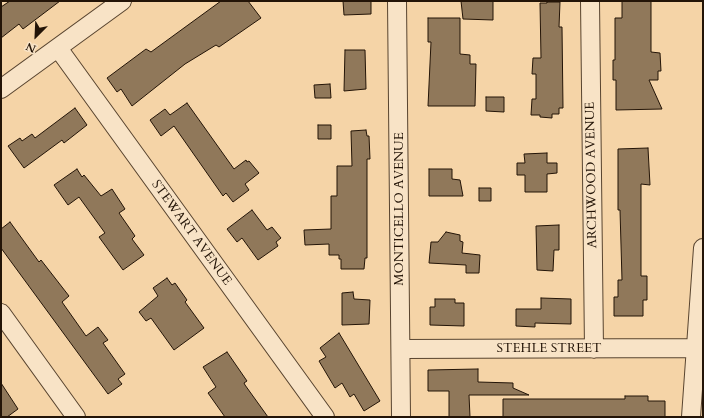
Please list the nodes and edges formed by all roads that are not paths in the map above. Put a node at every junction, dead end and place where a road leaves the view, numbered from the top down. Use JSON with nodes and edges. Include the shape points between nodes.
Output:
{"nodes":[{"id":1,"x":122,"y":1,"type":"edge"},
{"id":2,"x":398,"y":1,"type":"edge"},
{"id":3,"x":590,"y":1,"type":"edge"},
{"id":4,"x":58,"y":48,"type":"junction"},
{"id":5,"x":1,"y":89,"type":"edge"},
{"id":6,"x":703,"y":248,"type":"edge"},
{"id":7,"x":1,"y":313,"type":"edge"},
{"id":8,"x":699,"y":338,"type":"edge"},
{"id":9,"x":401,"y":349,"type":"junction"},
{"id":10,"x":594,"y":349,"type":"junction"},
{"id":11,"x":76,"y":417,"type":"edge"},
{"id":12,"x":325,"y":417,"type":"edge"},
{"id":13,"x":401,"y":417,"type":"edge"},
{"id":14,"x":691,"y":417,"type":"edge"}],
"edges":[{"from":1,"to":4,"type":"street"},
{"from":2,"to":9,"type":"street","name":"MONTICELLO AVENUE"},
{"from":3,"to":10,"type":"street","name":"ARCHWOOD AVENUE"},
{"from":4,"to":5,"type":"street"},
{"from":4,"to":12,"type":"street","name":"STEWART AVENUE"},
{"from":6,"to":8,"type":"street"},
{"from":7,"to":11,"type":"street"},
{"from":8,"to":10,"type":"street","name":"STEHLE STREET"},
{"from":8,"to":14,"type":"street"},
{"from":9,"to":10,"type":"street","name":"STEHLE STREET"},
{"from":9,"to":13,"type":"street","name":"MONTICELLO AVENUE"}]}
